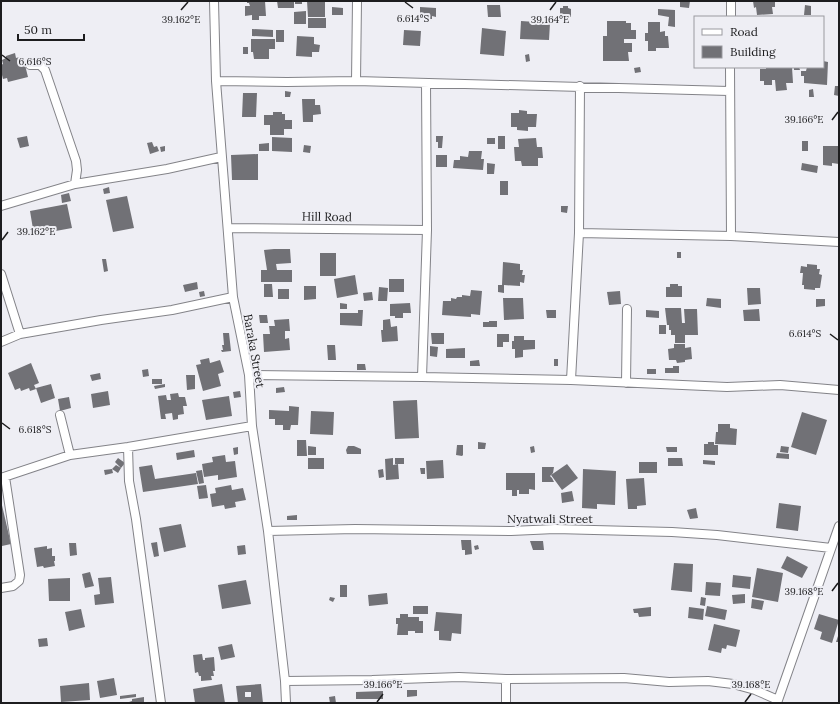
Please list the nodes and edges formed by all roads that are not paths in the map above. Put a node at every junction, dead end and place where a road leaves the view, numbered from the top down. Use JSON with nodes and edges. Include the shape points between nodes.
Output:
{"nodes":[{"id":1,"x":214,"y":1,"type":"edge"},
{"id":2,"x":357,"y":1,"type":"edge"},
{"id":3,"x":731,"y":1,"type":"edge"},
{"id":4,"x":731,"y":16,"type":"edge"},
{"id":5,"x":30,"y":65,"type":"dead end"},
{"id":6,"x":730,"y":68,"type":"edge"},
{"id":7,"x":216,"y":81,"type":"junction"},
{"id":8,"x":356,"y":81,"type":"junction"},
{"id":9,"x":426,"y":82,"type":"junction"},
{"id":10,"x":580,"y":86,"type":"junction"},
{"id":11,"x":729,"y":91,"type":"junction"},
{"id":12,"x":221,"y":157,"type":"junction"},
{"id":13,"x":75,"y":184,"type":"junction"},
{"id":14,"x":1,"y":206,"type":"edge"},
{"id":15,"x":228,"y":228,"type":"junction"},
{"id":16,"x":427,"y":230,"type":"junction"},
{"id":17,"x":579,"y":233,"type":"junction"},
{"id":18,"x":731,"y":236,"type":"junction"},
{"id":19,"x":839,"y":242,"type":"edge"},
{"id":20,"x":1,"y":274,"type":"edge"},
{"id":21,"x":233,"y":297,"type":"junction"},
{"id":22,"x":627,"y":309,"type":"dead end"},
{"id":23,"x":20,"y":334,"type":"junction"},
{"id":24,"x":1,"y":342,"type":"edge"},
{"id":25,"x":248,"y":375,"type":"junction"},
{"id":26,"x":422,"y":377,"type":"junction"},
{"id":27,"x":571,"y":380,"type":"junction"},
{"id":28,"x":626,"y":383,"type":"junction"},
{"id":29,"x":839,"y":390,"type":"edge"},
{"id":30,"x":60,"y":415,"type":"dead end"},
{"id":31,"x":252,"y":426,"type":"junction"},
{"id":32,"x":128,"y":447,"type":"junction"},
{"id":33,"x":70,"y":455,"type":"junction"},
{"id":34,"x":3,"y":478,"type":"edge"},
{"id":35,"x":838,"y":529,"type":"edge"},
{"id":36,"x":268,"y":531,"type":"junction"},
{"id":37,"x":832,"y":548,"type":"junction"},
{"id":38,"x":1,"y":588,"type":"edge"},
{"id":39,"x":506,"y":679,"type":"junction"},
{"id":40,"x":286,"y":681,"type":"junction"},
{"id":41,"x":778,"y":702,"type":"edge"},
{"id":42,"x":161,"y":703,"type":"edge"},
{"id":43,"x":286,"y":703,"type":"edge"},
{"id":44,"x":506,"y":703,"type":"edge"}],
"edges":[{"from":1,"to":7,"type":"street","name":"Baraka Street"},
{"from":2,"to":8,"type":"street"},
{"from":3,"to":4,"type":"street"},
{"from":5,"to":13,"type":"street","via":[[40,65],[45,70],[76,161]]},
{"from":6,"to":11,"type":"street"},
{"from":7,"to":8,"type":"street"},
{"from":7,"to":12,"type":"street","name":"Baraka Street"},
{"from":8,"to":9,"type":"street"},
{"from":9,"to":10,"type":"street"},
{"from":9,"to":16,"type":"street"},
{"from":10,"to":11,"type":"street"},
{"from":10,"to":17,"type":"street"},
{"from":11,"to":18,"type":"street"},
{"from":12,"to":13,"type":"street"},
{"from":12,"to":15,"type":"street","name":"Baraka Street"},
{"from":13,"to":14,"type":"street"},
{"from":15,"to":16,"type":"street","name":"Hill Road"},
{"from":15,"to":21,"type":"street","name":"Baraka Street"},
{"from":16,"to":26,"type":"street"},
{"from":17,"to":18,"type":"street"},
{"from":17,"to":27,"type":"street"},
{"from":18,"to":19,"type":"street"},
{"from":20,"to":23,"type":"street"},
{"from":21,"to":23,"type":"street","via":[[172,310]]},
{"from":21,"to":25,"type":"street","name":"Baraka Street"},
{"from":22,"to":28,"type":"street"},
{"from":23,"to":24,"type":"street"},
{"from":25,"to":26,"type":"street"},
{"from":25,"to":31,"type":"street","name":"Baraka Street"},
{"from":26,"to":27,"type":"street"},
{"from":27,"to":28,"type":"street"},
{"from":28,"to":29,"type":"street","via":[[733,388],[780,385]]},
{"from":30,"to":33,"type":"street"},
{"from":31,"to":32,"type":"street"},
{"from":31,"to":36,"type":"street","name":"Baraka Street"},
{"from":32,"to":33,"type":"street"},
{"from":32,"to":42,"type":"street","via":[[129,481]]},
{"from":33,"to":34,"type":"street"},
{"from":34,"to":38,"type":"street","via":[[20,575],[19,581],[12,586]]},
{"from":35,"to":37,"type":"street"},
{"from":36,"to":37,"type":"street","name":"Nyatwali Street","via":[[354,529],[672,532]]},
{"from":36,"to":40,"type":"street","name":"Baraka Street"},
{"from":37,"to":41,"type":"street"},
{"from":39,"to":40,"type":"street","via":[[459,677]]},
{"from":39,"to":41,"type":"street","via":[[617,678],[669,682],[708,681],[755,690]]},
{"from":39,"to":44,"type":"street"},
{"from":40,"to":43,"type":"street","name":"Baraka Street"}]}
